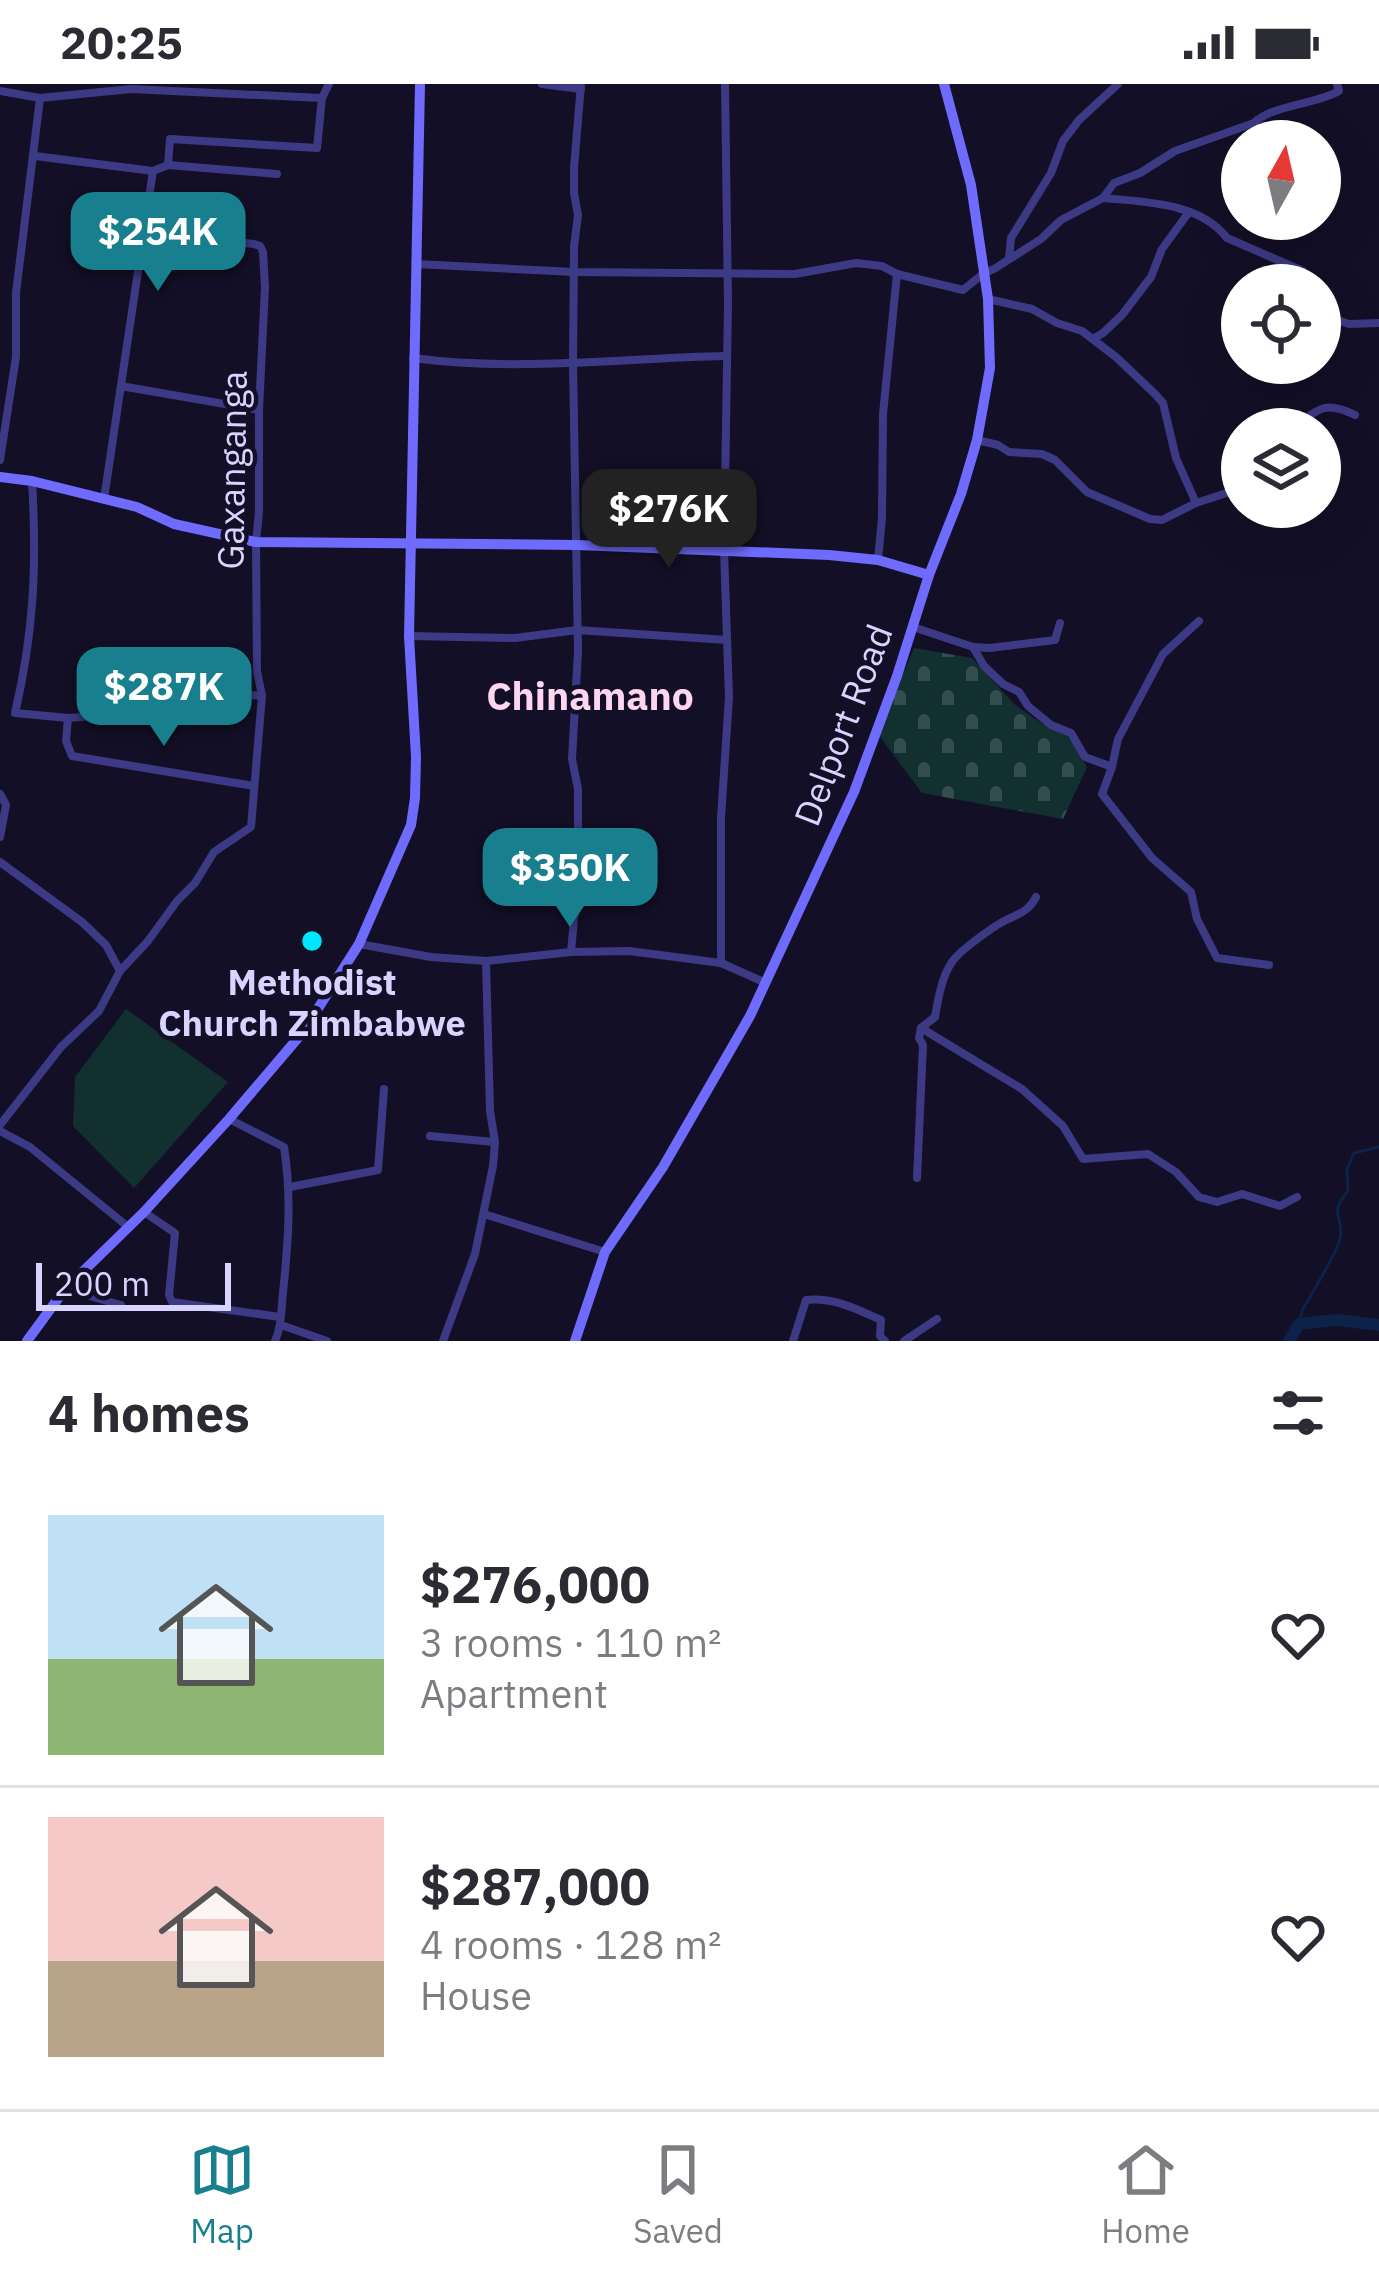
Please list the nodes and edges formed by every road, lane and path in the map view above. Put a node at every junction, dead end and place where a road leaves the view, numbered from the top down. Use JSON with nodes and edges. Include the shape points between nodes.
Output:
{"nodes":[{"id":1,"x":329,"y":84,"type":"edge"},
{"id":2,"x":420,"y":84,"type":"edge"},
{"id":3,"x":542,"y":84,"type":"edge"},
{"id":4,"x":725,"y":84,"type":"edge"},
{"id":5,"x":944,"y":84,"type":"edge"},
{"id":6,"x":1118,"y":84,"type":"edge"},
{"id":7,"x":1337,"y":84,"type":"edge"},
{"id":8,"x":581,"y":86,"type":"edge"},
{"id":9,"x":104,"y":88,"type":"edge"},
{"id":10,"x":0,"y":91,"type":"edge"},
{"id":11,"x":40,"y":98,"type":"junction"},
{"id":12,"x":322,"y":98,"type":"junction"},
{"id":13,"x":35,"y":156,"type":"junction"},
{"id":14,"x":168,"y":165,"type":"junction"},
{"id":15,"x":154,"y":171,"type":"junction"},
{"id":16,"x":278,"y":174,"type":"dead end"},
{"id":17,"x":1102,"y":198,"type":"junction"},
{"id":18,"x":1189,"y":212,"type":"junction"},
{"id":19,"x":144,"y":232,"type":"junction"},
{"id":20,"x":1009,"y":258,"type":"junction"},
{"id":21,"x":416,"y":264,"type":"junction"},
{"id":22,"x":1287,"y":264,"type":"edge"},
{"id":23,"x":574,"y":272,"type":"junction"},
{"id":24,"x":728,"y":273,"type":"junction"},
{"id":25,"x":984,"y":273,"type":"junction"},
{"id":26,"x":897,"y":274,"type":"junction"},
{"id":27,"x":988,"y":299,"type":"junction"},
{"id":28,"x":1341,"y":321,"type":"edge"},
{"id":29,"x":1379,"y":323,"type":"edge"},
{"id":30,"x":1093,"y":339,"type":"junction"},
{"id":31,"x":726,"y":356,"type":"junction"},
{"id":32,"x":413,"y":358,"type":"junction"},
{"id":33,"x":573,"y":364,"type":"junction"},
{"id":34,"x":121,"y":386,"type":"junction"},
{"id":35,"x":1325,"y":408,"type":"edge"},
{"id":36,"x":259,"y":410,"type":"junction"},
{"id":37,"x":1355,"y":415,"type":"dead end"},
{"id":38,"x":977,"y":440,"type":"junction"},
{"id":39,"x":0,"y":460,"type":"edge"},
{"id":40,"x":0,"y":477,"type":"edge"},
{"id":41,"x":32,"y":482,"type":"junction"},
{"id":42,"x":1221,"y":495,"type":"edge"},
{"id":43,"x":104,"y":499,"type":"junction"},
{"id":44,"x":1196,"y":503,"type":"junction"},
{"id":45,"x":256,"y":542,"type":"junction"},
{"id":46,"x":412,"y":545,"type":"junction"},
{"id":47,"x":577,"y":545,"type":"junction"},
{"id":48,"x":724,"y":550,"type":"junction"},
{"id":49,"x":878,"y":560,"type":"junction"},
{"id":50,"x":929,"y":574,"type":"junction"},
{"id":51,"x":1199,"y":621,"type":"dead end"},
{"id":52,"x":1060,"y":623,"type":"dead end"},
{"id":53,"x":913,"y":627,"type":"junction"},
{"id":54,"x":577,"y":630,"type":"junction"},
{"id":55,"x":410,"y":636,"type":"junction"},
{"id":56,"x":727,"y":640,"type":"junction"},
{"id":57,"x":973,"y":647,"type":"junction"},
{"id":58,"x":262,"y":696,"type":"junction"},
{"id":59,"x":68,"y":718,"type":"junction"},
{"id":60,"x":1112,"y":766,"type":"junction"},
{"id":61,"x":254,"y":785,"type":"junction"},
{"id":62,"x":0,"y":794,"type":"edge"},
{"id":63,"x":0,"y":837,"type":"edge"},
{"id":64,"x":0,"y":862,"type":"edge"},
{"id":65,"x":1036,"y":897,"type":"dead end"},
{"id":66,"x":359,"y":944,"type":"junction"},
{"id":67,"x":571,"y":952,"type":"junction"},
{"id":68,"x":486,"y":961,"type":"junction"},
{"id":69,"x":721,"y":963,"type":"junction"},
{"id":70,"x":1269,"y":965,"type":"dead end"},
{"id":71,"x":120,"y":971,"type":"junction"},
{"id":72,"x":766,"y":983,"type":"junction"},
{"id":73,"x":921,"y":1028,"type":"junction"},
{"id":74,"x":384,"y":1089,"type":"dead end"},
{"id":75,"x":230,"y":1119,"type":"junction"},
{"id":76,"x":0,"y":1128,"type":"edge"},
{"id":77,"x":430,"y":1136,"type":"dead end"},
{"id":78,"x":495,"y":1142,"type":"junction"},
{"id":79,"x":917,"y":1178,"type":"dead end"},
{"id":80,"x":290,"y":1187,"type":"junction"},
{"id":81,"x":1297,"y":1197,"type":"dead end"},
{"id":82,"x":144,"y":1212,"type":"junction"},
{"id":83,"x":484,"y":1214,"type":"junction"},
{"id":84,"x":127,"y":1226,"type":"junction"},
{"id":85,"x":605,"y":1252,"type":"junction"},
{"id":86,"x":65,"y":1289,"type":"junction"},
{"id":87,"x":121,"y":1305,"type":"dead end"},
{"id":88,"x":938,"y":1319,"type":"dead end"},
{"id":89,"x":281,"y":1321,"type":"junction"},
{"id":90,"x":27,"y":1341,"type":"edge"},
{"id":91,"x":275,"y":1341,"type":"edge"},
{"id":92,"x":327,"y":1341,"type":"edge"},
{"id":93,"x":443,"y":1341,"type":"edge"},
{"id":94,"x":575,"y":1341,"type":"edge"},
{"id":95,"x":793,"y":1341,"type":"edge"},
{"id":96,"x":885,"y":1341,"type":"edge"},
{"id":97,"x":904,"y":1341,"type":"edge"}],
"edges":[{"from":1,"to":12,"type":"street"},
{"from":2,"to":21,"type":"street"},
{"from":3,"to":8,"type":"street"},
{"from":4,"to":24,"type":"street"},
{"from":5,"to":25,"type":"street","name":"Delport Road"},
{"from":6,"to":20,"type":"street","via":[[1063,141],[1011,238]]},
{"from":7,"to":17,"type":"street","via":[[1339,91],[1323,100],[1175,151],[1114,183]]},
{"from":8,"to":23,"type":"street"},
{"from":9,"to":11,"type":"street"},
{"from":9,"to":12,"type":"street"},
{"from":10,"to":11,"type":"street"},
{"from":11,"to":13,"type":"street"},
{"from":12,"to":14,"type":"street","via":[[317,148],[170,139]]},
{"from":13,"to":15,"type":"street"},
{"from":13,"to":39,"type":"street"},
{"from":14,"to":15,"type":"street"},
{"from":14,"to":16,"type":"street"},
{"from":15,"to":19,"type":"street"},
{"from":17,"to":18,"type":"street"},
{"from":17,"to":20,"type":"street"},
{"from":18,"to":22,"type":"street"},
{"from":18,"to":30,"type":"street","via":[[1151,277]]},
{"from":19,"to":34,"type":"street"},
{"from":19,"to":36,"type":"street","name":"Gaxanganga","via":[[260,246]]},
{"from":20,"to":25,"type":"street"},
{"from":21,"to":23,"type":"street"},
{"from":21,"to":32,"type":"street"},
{"from":23,"to":24,"type":"street"},
{"from":23,"to":33,"type":"street"},
{"from":24,"to":26,"type":"street","via":[[795,274],[856,262]]},
{"from":24,"to":31,"type":"street"},
{"from":25,"to":26,"type":"street","via":[[963,290]]},
{"from":25,"to":27,"type":"street","name":"Delport Road"},
{"from":26,"to":49,"type":"street"},
{"from":27,"to":30,"type":"street","via":[[1032,309]]},
{"from":27,"to":38,"type":"street","name":"Delport Road","via":[[990,368]]},
{"from":28,"to":29,"type":"street"},
{"from":30,"to":44,"type":"street","via":[[1162,403]]},
{"from":31,"to":33,"type":"street"},
{"from":31,"to":48,"type":"street"},
{"from":32,"to":33,"type":"street"},
{"from":32,"to":46,"type":"street"},
{"from":33,"to":47,"type":"street"},
{"from":34,"to":36,"type":"street"},
{"from":34,"to":43,"type":"street"},
{"from":35,"to":37,"type":"street"},
{"from":36,"to":45,"type":"street","name":"Gaxanganga"},
{"from":38,"to":44,"type":"street","via":[[1042,454],[1088,492],[1150,519]]},
{"from":38,"to":50,"type":"street","name":"Delport Road"},
{"from":40,"to":41,"type":"street"},
{"from":41,"to":43,"type":"street"},
{"from":41,"to":59,"type":"street","via":[[36,556],[15,713]]},
{"from":42,"to":44,"type":"street"},
{"from":43,"to":45,"type":"street"},
{"from":45,"to":46,"type":"street"},
{"from":45,"to":58,"type":"street","name":"Gaxanganga"},
{"from":46,"to":47,"type":"street"},
{"from":46,"to":55,"type":"street"},
{"from":47,"to":48,"type":"street"},
{"from":47,"to":54,"type":"street"},
{"from":48,"to":49,"type":"street"},
{"from":48,"to":56,"type":"street"},
{"from":49,"to":50,"type":"street"},
{"from":50,"to":53,"type":"street","name":"Delport Road"},
{"from":51,"to":60,"type":"street","via":[[1163,654]]},
{"from":52,"to":57,"type":"street","via":[[1055,640]]},
{"from":53,"to":57,"type":"street"},
{"from":53,"to":72,"type":"street","name":"Delport Road","via":[[854,792]]},
{"from":54,"to":55,"type":"street"},
{"from":54,"to":56,"type":"street"},
{"from":54,"to":67,"type":"street"},
{"from":55,"to":66,"type":"street","via":[[411,825]]},
{"from":56,"to":69,"type":"street"},
{"from":57,"to":60,"type":"street","via":[[1003,684],[1070,733],[1085,757]]},
{"from":58,"to":59,"type":"street","via":[[96,696],[93,716]]},
{"from":58,"to":61,"type":"street","name":"Gaxanganga"},
{"from":59,"to":61,"type":"street","via":[[72,756]]},
{"from":60,"to":70,"type":"street","via":[[1102,794],[1152,858],[1191,892],[1217,958]]},
{"from":61,"to":71,"type":"street","name":"Gaxanganga","via":[[251,827],[214,852]]},
{"from":62,"to":63,"type":"street"},
{"from":64,"to":71,"type":"street","via":[[82,922]]},
{"from":65,"to":73,"type":"street","via":[[953,960],[935,1017]]},
{"from":66,"to":68,"type":"street"},
{"from":66,"to":75,"type":"street","via":[[303,1032]]},
{"from":67,"to":68,"type":"street"},
{"from":67,"to":69,"type":"street"},
{"from":68,"to":78,"type":"street"},
{"from":69,"to":72,"type":"street"},
{"from":71,"to":76,"type":"street","via":[[99,1010]]},
{"from":72,"to":85,"type":"street","name":"Delport Road","via":[[705,1098]]},
{"from":73,"to":79,"type":"street"},
{"from":73,"to":81,"type":"street","via":[[1022,1089],[1063,1126],[1083,1159],[1148,1154],[1199,1197],[1217,1202],[1242,1193],[1280,1206]]},
{"from":74,"to":80,"type":"street","via":[[378,1170]]},
{"from":75,"to":80,"type":"street","via":[[284,1148]]},
{"from":75,"to":82,"type":"street"},
{"from":76,"to":84,"type":"street"},
{"from":77,"to":78,"type":"street"},
{"from":78,"to":83,"type":"street"},
{"from":80,"to":89,"type":"street"},
{"from":82,"to":84,"type":"street"},
{"from":82,"to":89,"type":"street","via":[[175,1233],[172,1302]]},
{"from":83,"to":85,"type":"street"},
{"from":83,"to":93,"type":"street"},
{"from":84,"to":86,"type":"street"},
{"from":85,"to":94,"type":"street","name":"Delport Road"},
{"from":86,"to":87,"type":"street"},
{"from":86,"to":90,"type":"street"},
{"from":88,"to":97,"type":"street"},
{"from":89,"to":91,"type":"street"},
{"from":89,"to":92,"type":"street"},
{"from":95,"to":96,"type":"street","via":[[806,1300],[816,1299],[880,1320]]}]}
